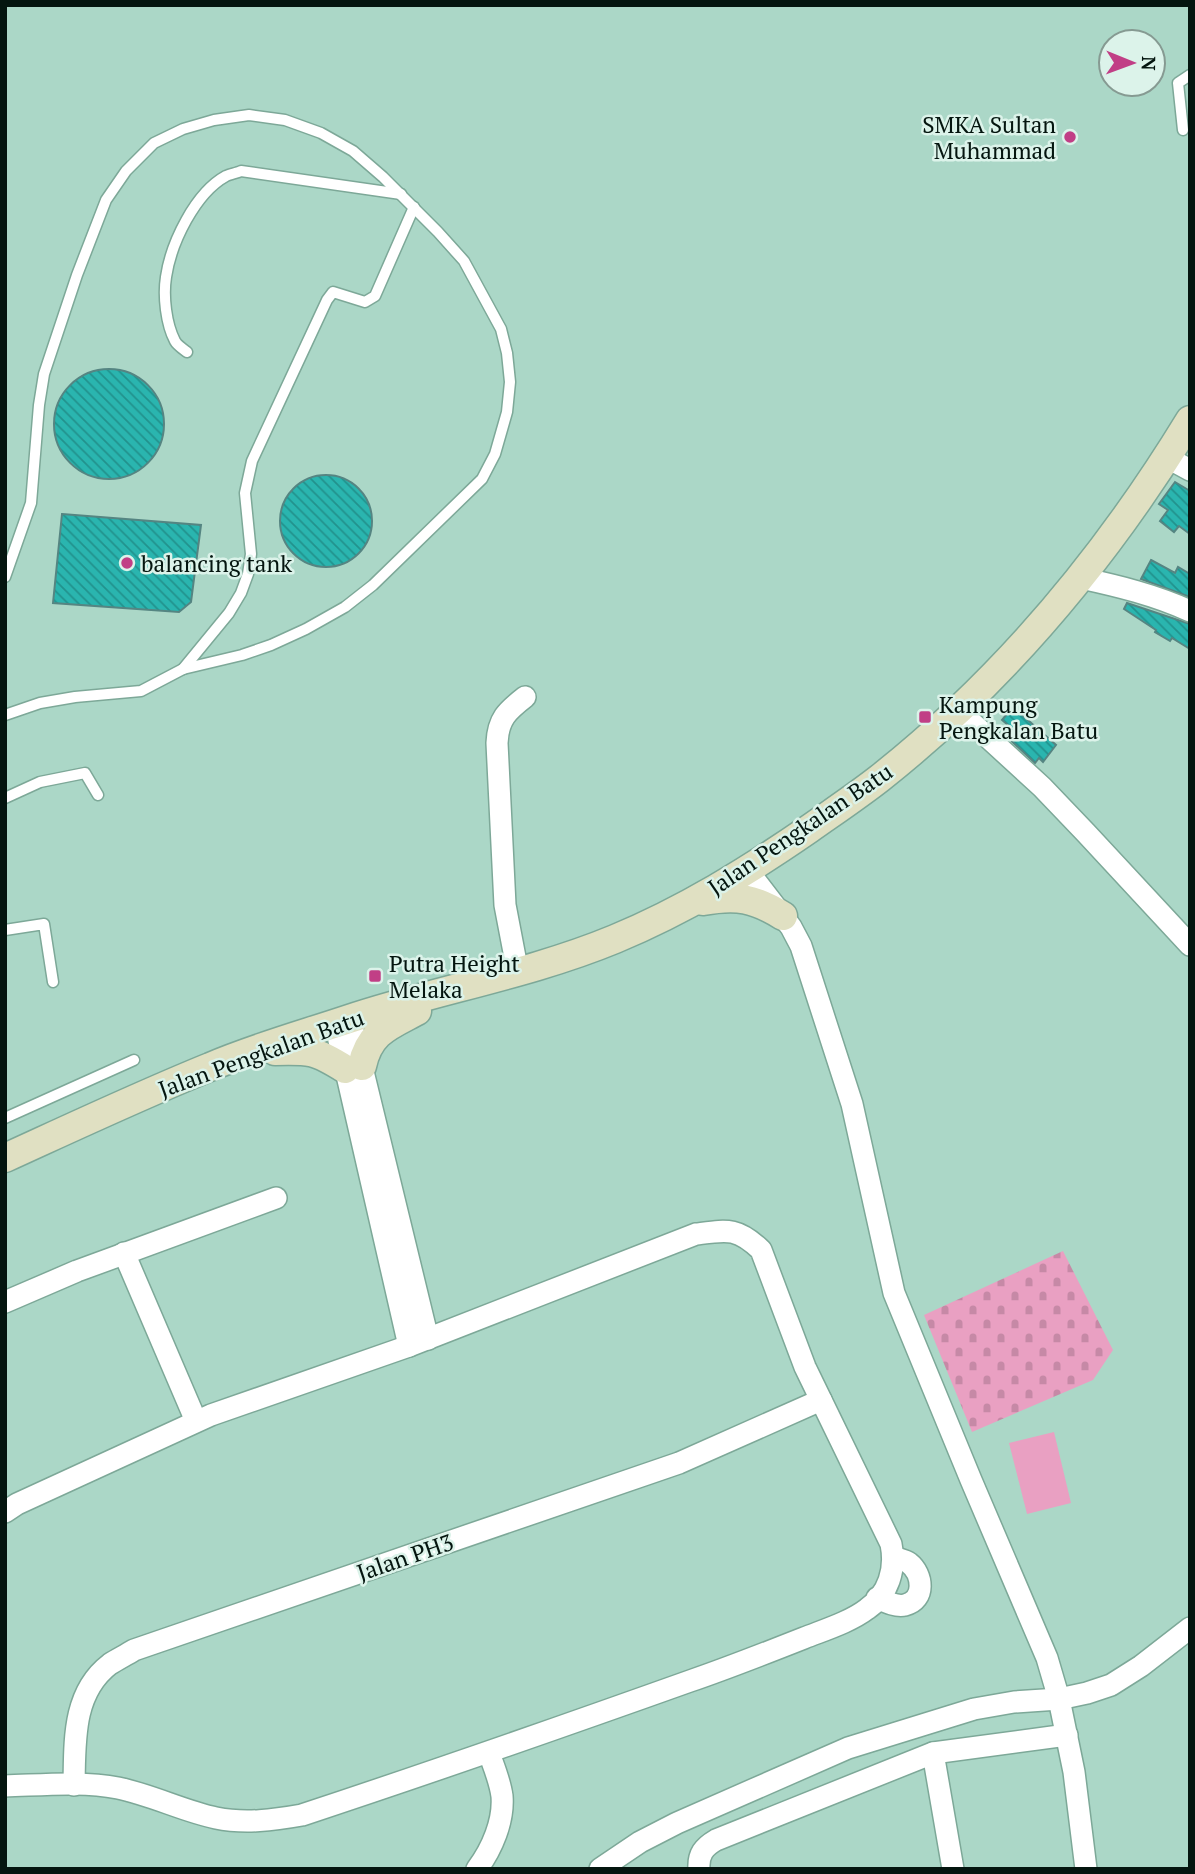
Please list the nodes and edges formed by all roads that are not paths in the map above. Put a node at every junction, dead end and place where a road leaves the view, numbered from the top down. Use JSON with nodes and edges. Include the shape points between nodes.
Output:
{"nodes":[{"id":1,"x":1190,"y":75,"type":"edge"},
{"id":2,"x":1183,"y":130,"type":"dead end"},
{"id":3,"x":401,"y":194,"type":"junction"},
{"id":4,"x":414,"y":207,"type":"junction"},
{"id":5,"x":187,"y":352,"type":"dead end"},
{"id":6,"x":1190,"y":420,"type":"edge"},
{"id":7,"x":1179,"y":463,"type":"edge"},
{"id":8,"x":5,"y":577,"type":"edge"},
{"id":9,"x":1081,"y":578,"type":"junction"},
{"id":10,"x":1190,"y":611,"type":"edge"},
{"id":11,"x":183,"y":669,"type":"junction"},
{"id":12,"x":525,"y":697,"type":"dead end"},
{"id":13,"x":958,"y":710,"type":"junction"},
{"id":14,"x":5,"y":715,"type":"edge"},
{"id":15,"x":97,"y":795,"type":"dead end"},
{"id":16,"x":5,"y":798,"type":"edge"},
{"id":17,"x":748,"y":871,"type":"junction"},
{"id":18,"x":682,"y":907,"type":"junction"},
{"id":19,"x":783,"y":916,"type":"junction"},
{"id":20,"x":5,"y":930,"type":"edge"},
{"id":21,"x":1190,"y":945,"type":"edge"},
{"id":22,"x":517,"y":973,"type":"junction"},
{"id":23,"x":53,"y":982,"type":"dead end"},
{"id":24,"x":459,"y":988,"type":"junction"},
{"id":25,"x":343,"y":1021,"type":"junction"},
{"id":26,"x":249,"y":1052,"type":"junction"},
{"id":27,"x":134,"y":1060,"type":"dead end"},
{"id":28,"x":354,"y":1068,"type":"junction"},
{"id":29,"x":5,"y":1118,"type":"edge"},
{"id":30,"x":5,"y":1158,"type":"edge"},
{"id":31,"x":276,"y":1198,"type":"dead end"},
{"id":32,"x":124,"y":1253,"type":"junction"},
{"id":33,"x":5,"y":1302,"type":"edge"},
{"id":34,"x":419,"y":1343,"type":"junction"},
{"id":35,"x":821,"y":1400,"type":"junction"},
{"id":36,"x":196,"y":1421,"type":"junction"},
{"id":37,"x":5,"y":1511,"type":"edge"},
{"id":38,"x":894,"y":1557,"type":"junction"},
{"id":39,"x":877,"y":1598,"type":"junction"},
{"id":40,"x":1190,"y":1628,"type":"edge"},
{"id":41,"x":1059,"y":1699,"type":"junction"},
{"id":42,"x":1067,"y":1735,"type":"junction"},
{"id":43,"x":489,"y":1753,"type":"junction"},
{"id":44,"x":933,"y":1753,"type":"junction"},
{"id":45,"x":74,"y":1785,"type":"junction"},
{"id":46,"x":5,"y":1786,"type":"edge"},
{"id":47,"x":477,"y":1869,"type":"edge"},
{"id":48,"x":600,"y":1869,"type":"edge"},
{"id":49,"x":699,"y":1869,"type":"edge"},
{"id":50,"x":953,"y":1869,"type":"edge"},
{"id":51,"x":1086,"y":1869,"type":"edge"}],
"edges":[{"from":1,"to":2,"type":"lane","via":[[1178,83]]},
{"from":3,"to":4,"type":"lane"},
{"from":3,"to":5,"type":"lane","via":[[242,172],[225,177],[186,218],[166,277],[169,324],[176,343]]},
{"from":3,"to":8,"type":"lane","via":[[354,151],[285,120],[249,115],[214,120],[154,143],[106,200],[77,275],[44,374],[31,503]]},
{"from":4,"to":11,"type":"lane","via":[[375,296],[365,302],[333,292],[327,300],[252,461],[245,493],[251,554],[242,593]]},
{"from":4,"to":11,"type":"lane","via":[[464,261],[501,329],[510,382],[495,454],[482,479],[345,607],[271,645]]},
{"from":6,"to":7,"type":"main road","name":"Jalan Pengkalan Batu"},
{"from":7,"to":9,"type":"main road","name":"Jalan Pengkalan Batu"},
{"from":9,"to":10,"type":"street","via":[[1127,588]]},
{"from":9,"to":13,"type":"main road","name":"Jalan Pengkalan Batu"},
{"from":11,"to":14,"type":"lane","via":[[141,691],[40,703]]},
{"from":12,"to":22,"type":"street","via":[[508,711],[497,731],[505,905]]},
{"from":13,"to":17,"type":"main road","name":"Jalan Pengkalan Batu","via":[[880,778]]},
{"from":13,"to":21,"type":"street","via":[[1042,787]]},
{"from":15,"to":16,"type":"lane","via":[[85,773],[40,782]]},
{"from":17,"to":18,"type":"main road","name":"Jalan Pengkalan Batu"},
{"from":17,"to":19,"type":"street"},
{"from":18,"to":19,"type":"main road","via":[[717,898],[741,898]]},
{"from":18,"to":22,"type":"main road","name":"Jalan Pengkalan Batu","via":[[619,938]]},
{"from":19,"to":41,"type":"street","via":[[801,946],[852,1104],[894,1293],[1047,1658]]},
{"from":20,"to":23,"type":"lane","via":[[44,924]]},
{"from":22,"to":24,"type":"main road","name":"Jalan Pengkalan Batu"},
{"from":24,"to":25,"type":"main road","name":"Jalan Pengkalan Batu"},
{"from":24,"to":28,"type":"main road","via":[[384,1029]]},
{"from":25,"to":26,"type":"main road","name":"Jalan Pengkalan Batu"},
{"from":25,"to":28,"type":"street"},
{"from":26,"to":28,"type":"main road","via":[[307,1050]]},
{"from":26,"to":30,"type":"main road","name":"Jalan Pengkalan Batu"},
{"from":27,"to":29,"type":"lane"},
{"from":28,"to":34,"type":"street"},
{"from":31,"to":32,"type":"street"},
{"from":32,"to":33,"type":"street"},
{"from":32,"to":36,"type":"street"},
{"from":34,"to":35,"type":"street","via":[[696,1234],[734,1232],[761,1250]]},
{"from":34,"to":36,"type":"street"},
{"from":35,"to":38,"type":"street"},
{"from":35,"to":45,"type":"street","name":"Jalan PH3","via":[[679,1463],[134,1650],[109,1665],[90,1685],[82,1702]]},
{"from":36,"to":37,"type":"street"},
{"from":38,"to":39,"type":"street","via":[[891,1576]]},
{"from":38,"to":39,"type":"street","via":[[909,1563],[919,1575],[921,1589],[905,1605]]},
{"from":39,"to":43,"type":"street","via":[[867,1609],[835,1625]]},
{"from":40,"to":41,"type":"street","via":[[1111,1685]]},
{"from":41,"to":42,"type":"street"},
{"from":41,"to":48,"type":"street","via":[[974,1709],[848,1748],[677,1823]]},
{"from":42,"to":44,"type":"street"},
{"from":42,"to":51,"type":"street"},
{"from":43,"to":45,"type":"street","via":[[275,1820],[215,1818],[115,1787]]},
{"from":43,"to":47,"type":"street","via":[[499,1780],[501,1813],[498,1830]]},
{"from":44,"to":49,"type":"street","via":[[716,1840],[701,1853]]},
{"from":44,"to":50,"type":"street"},
{"from":45,"to":46,"type":"street"}]}
